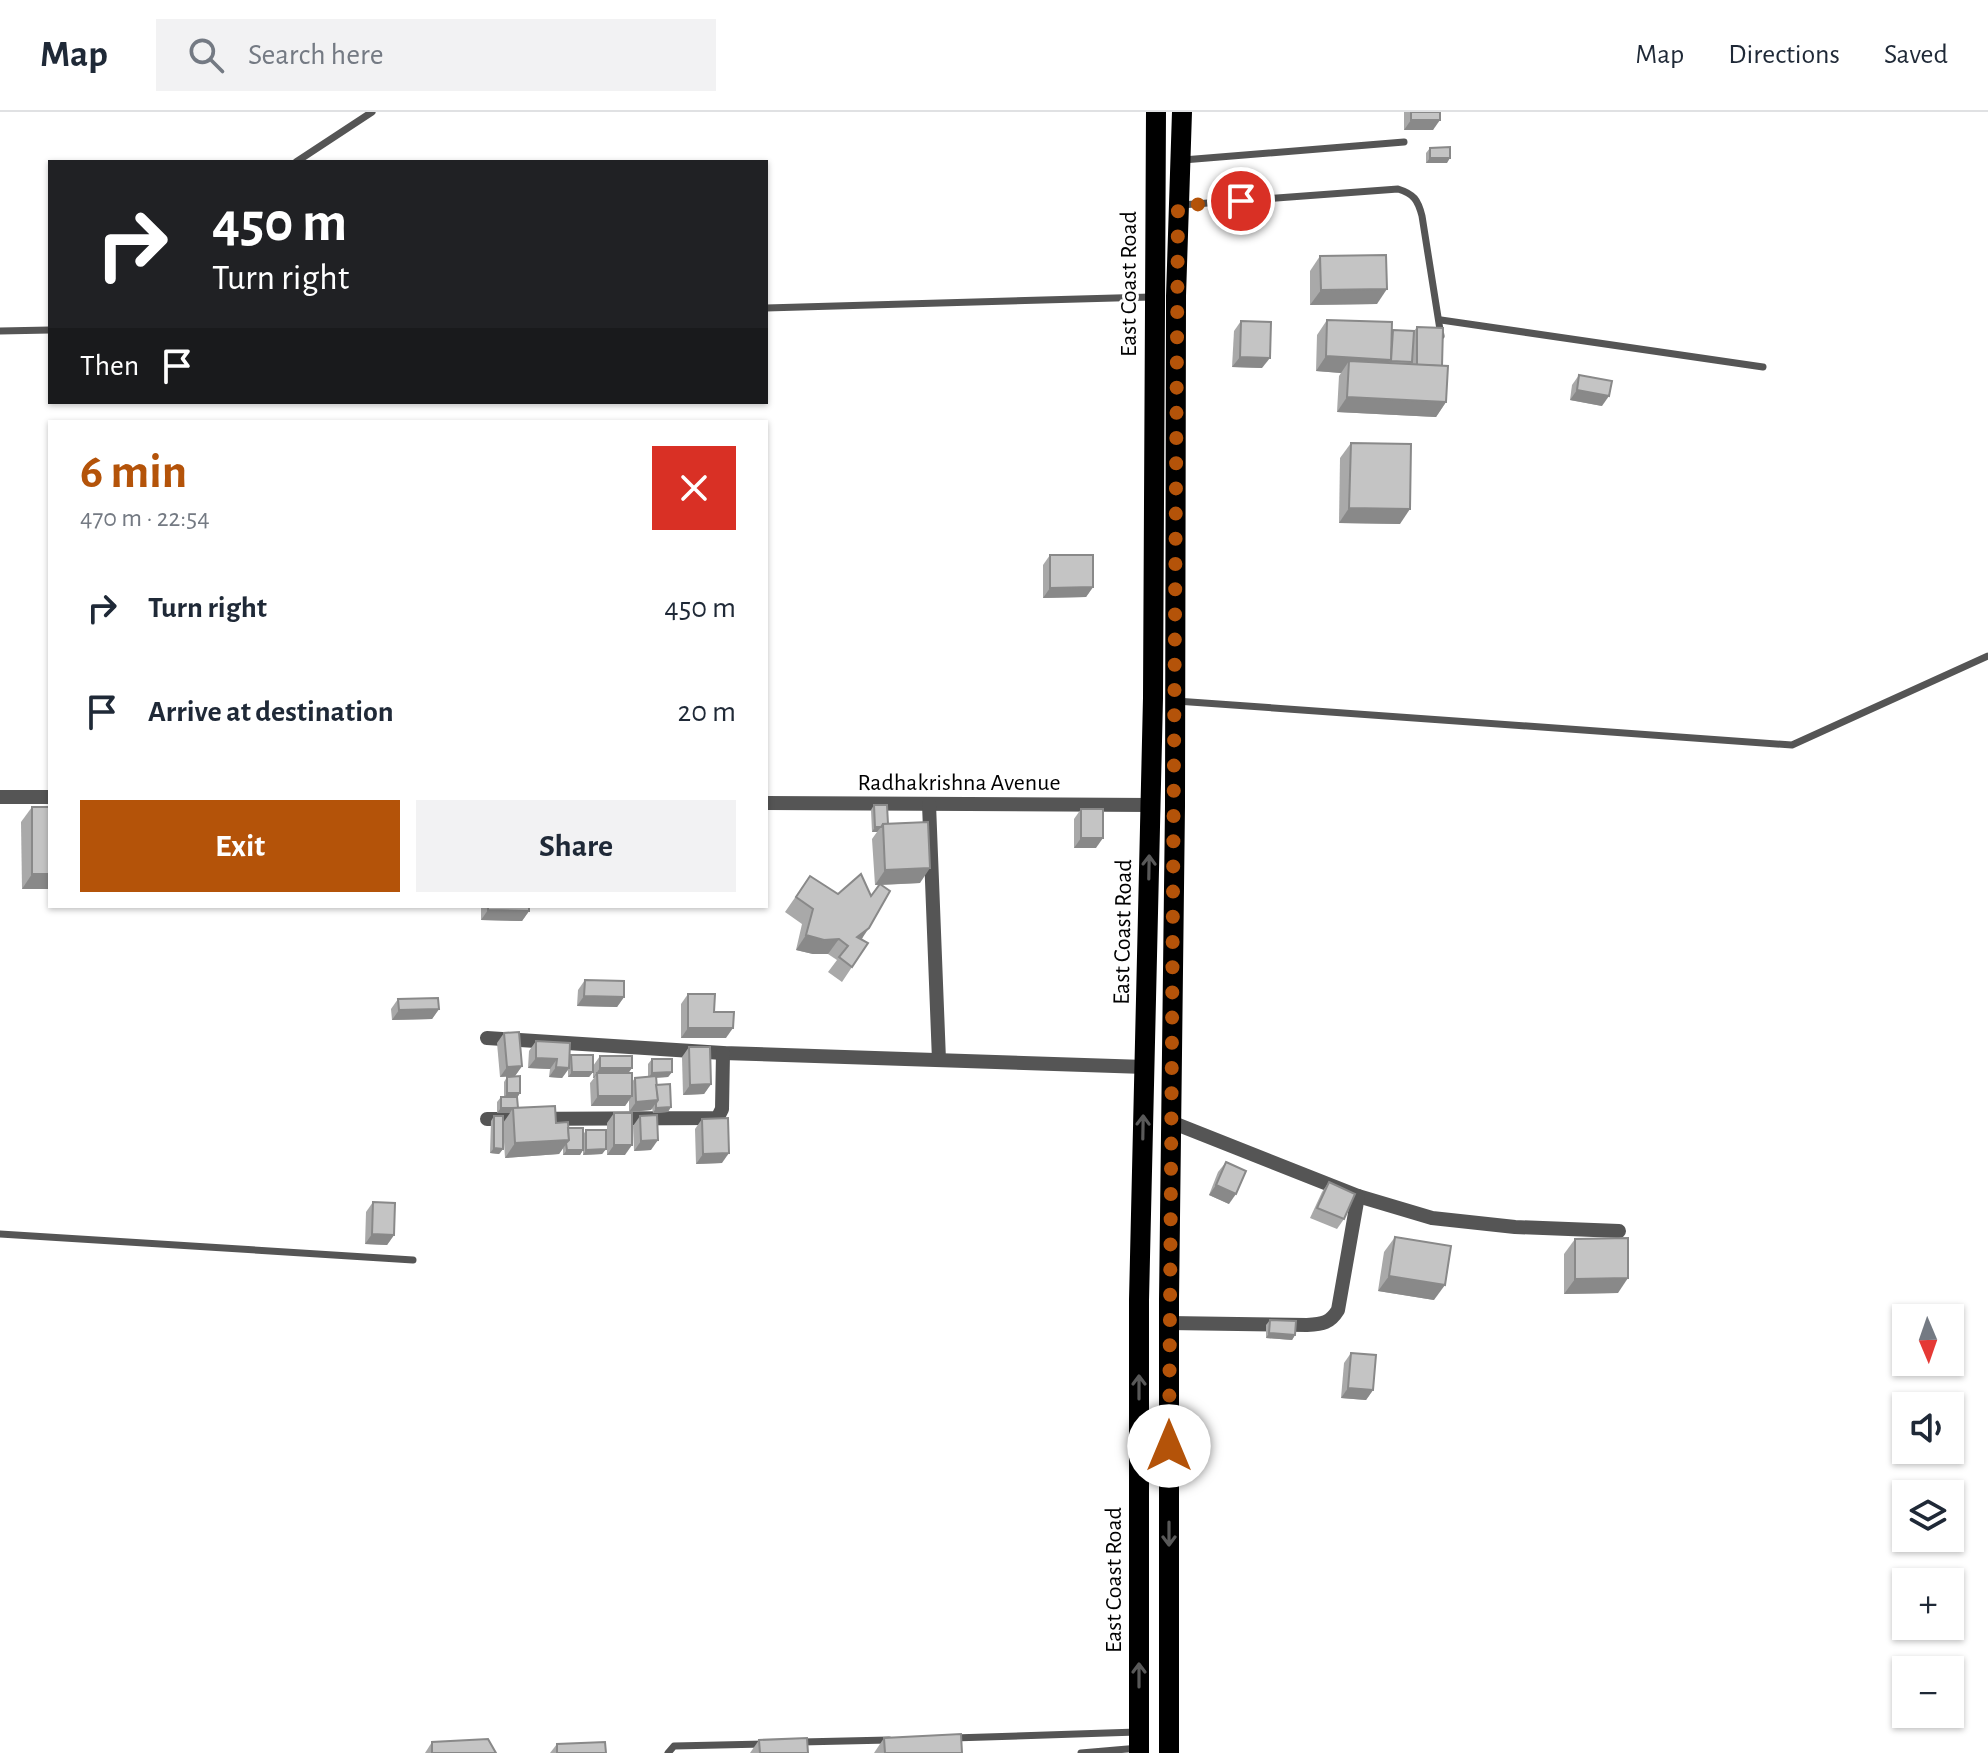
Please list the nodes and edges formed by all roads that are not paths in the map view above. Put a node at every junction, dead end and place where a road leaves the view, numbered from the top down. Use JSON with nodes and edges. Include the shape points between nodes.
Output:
{"nodes":[{"id":1,"x":372,"y":112,"type":"edge"},
{"id":2,"x":1156,"y":112,"type":"edge"},
{"id":3,"x":1182,"y":112,"type":"edge"},
{"id":4,"x":1404,"y":142,"type":"dead end"},
{"id":5,"x":299,"y":160,"type":"edge"},
{"id":6,"x":1179,"y":160,"type":"junction"},
{"id":7,"x":1178,"y":206,"type":"junction"},
{"id":8,"x":1153,"y":297,"type":"junction"},
{"id":9,"x":768,"y":308,"type":"edge"},
{"id":10,"x":1441,"y":320,"type":"junction"},
{"id":11,"x":48,"y":330,"type":"edge"},
{"id":12,"x":0,"y":331,"type":"edge"},
{"id":13,"x":1442,"y":346,"type":"edge"},
{"id":14,"x":1763,"y":367,"type":"dead end"},
{"id":15,"x":1988,"y":656,"type":"edge"},
{"id":16,"x":1174,"y":701,"type":"junction"},
{"id":17,"x":0,"y":797,"type":"edge"},
{"id":18,"x":48,"y":797,"type":"edge"},
{"id":19,"x":768,"y":803,"type":"edge"},
{"id":20,"x":929,"y":804,"type":"junction"},
{"id":21,"x":1151,"y":805,"type":"junction"},
{"id":22,"x":487,"y":1038,"type":"dead end"},
{"id":23,"x":723,"y":1053,"type":"junction"},
{"id":24,"x":939,"y":1060,"type":"junction"},
{"id":25,"x":1145,"y":1067,"type":"junction"},
{"id":26,"x":487,"y":1119,"type":"dead end"},
{"id":27,"x":1171,"y":1122,"type":"junction"},
{"id":28,"x":1358,"y":1196,"type":"junction"},
{"id":29,"x":1619,"y":1231,"type":"dead end"},
{"id":30,"x":0,"y":1234,"type":"edge"},
{"id":31,"x":413,"y":1260,"type":"dead end"},
{"id":32,"x":1169,"y":1323,"type":"junction"},
{"id":33,"x":938,"y":1738,"type":"edge"},
{"id":34,"x":891,"y":1740,"type":"edge"},
{"id":35,"x":798,"y":1743,"type":"edge"},
{"id":36,"x":767,"y":1744,"type":"edge"},
{"id":37,"x":1139,"y":1744,"type":"edge"},
{"id":38,"x":668,"y":1753,"type":"edge"},
{"id":39,"x":1081,"y":1753,"type":"edge"},
{"id":40,"x":1169,"y":1753,"type":"edge"}],
"edges":[{"from":1,"to":5,"type":"lane"},
{"from":2,"to":8,"type":"main road","name":"East Coast Road"},
{"from":3,"to":6,"type":"main road","name":"East Coast Road"},
{"from":4,"to":6,"type":"lane"},
{"from":6,"to":7,"type":"main road","name":"East Coast Road"},
{"from":7,"to":10,"type":"lane","via":[[1409,192],[1422,216]]},
{"from":7,"to":16,"type":"main road","name":"East Coast Road"},
{"from":8,"to":9,"type":"lane"},
{"from":8,"to":21,"type":"main road","name":"East Coast Road"},
{"from":10,"to":13,"type":"lane"},
{"from":10,"to":14,"type":"lane"},
{"from":11,"to":12,"type":"lane"},
{"from":15,"to":16,"type":"lane","via":[[1792,745]]},
{"from":16,"to":27,"type":"main road","name":"East Coast Road"},
{"from":17,"to":18,"type":"street"},
{"from":19,"to":20,"type":"street","name":"Radhakrishna Avenue"},
{"from":20,"to":21,"type":"street","name":"Radhakrishna Avenue"},
{"from":20,"to":24,"type":"street"},
{"from":25,"to":21,"type":"main road","name":"East Coast Road","one_way":true},
{"from":22,"to":23,"type":"street"},
{"from":23,"to":24,"type":"street"},
{"from":23,"to":26,"type":"street","via":[[718,1117]]},
{"from":24,"to":25,"type":"street"},
{"from":37,"to":25,"type":"main road","name":"East Coast Road","one_way":true},
{"from":27,"to":28,"type":"street"},
{"from":27,"to":32,"type":"main road","name":"East Coast Road"},
{"from":28,"to":29,"type":"street","via":[[1432,1218]]},
{"from":28,"to":32,"type":"street","via":[[1338,1310],[1332,1319],[1315,1325]]},
{"from":30,"to":31,"type":"lane"},
{"from":32,"to":40,"type":"main road","name":"East Coast Road","one_way":true},
{"from":33,"to":37,"type":"lane"},
{"from":34,"to":35,"type":"lane"},
{"from":36,"to":38,"type":"lane","via":[[674,1746]]},
{"from":37,"to":39,"type":"lane"}]}
